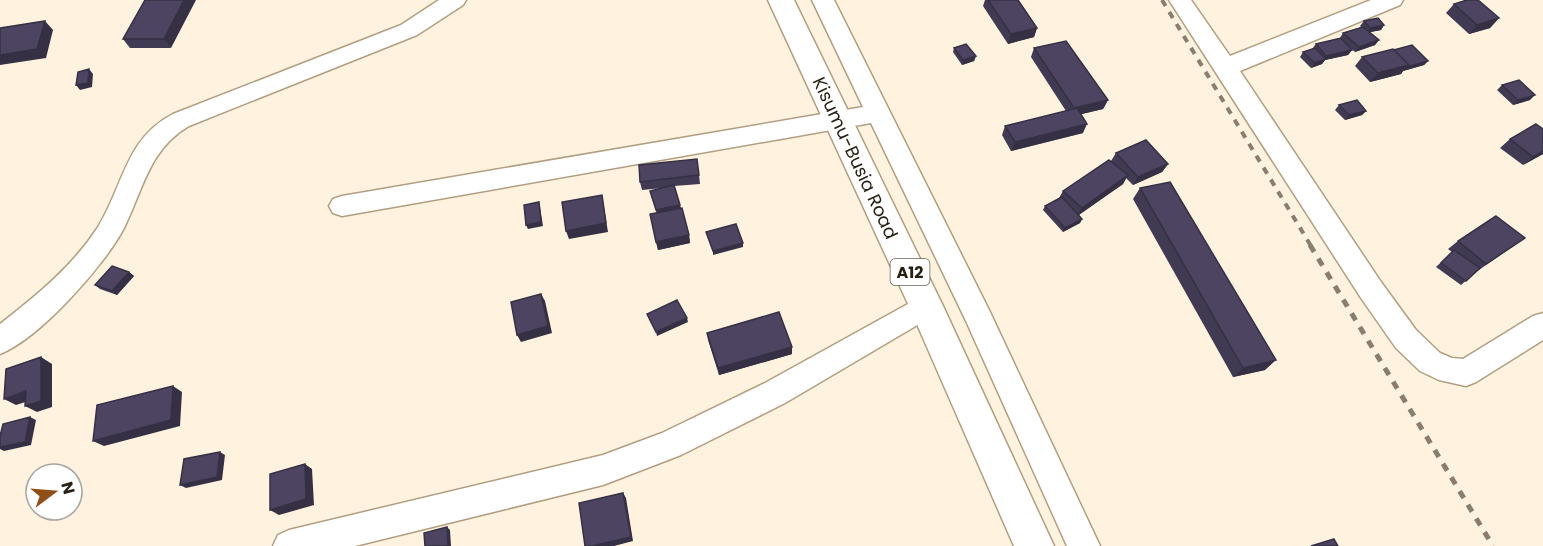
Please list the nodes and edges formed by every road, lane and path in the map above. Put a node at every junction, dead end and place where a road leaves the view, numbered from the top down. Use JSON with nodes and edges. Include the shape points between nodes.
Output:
{"nodes":[{"id":1,"x":455,"y":0,"type":"edge"},
{"id":2,"x":781,"y":0,"type":"edge"},
{"id":3,"x":823,"y":0,"type":"edge"},
{"id":4,"x":1180,"y":0,"type":"edge"},
{"id":5,"x":1392,"y":0,"type":"edge"},
{"id":6,"x":1226,"y":67,"type":"junction"},
{"id":7,"x":880,"y":113,"type":"junction"},
{"id":8,"x":837,"y":122,"type":"junction"},
{"id":9,"x":342,"y":206,"type":"dead end"},
{"id":10,"x":926,"y":306,"type":"junction"},
{"id":11,"x":1543,"y":325,"type":"edge"},
{"id":12,"x":0,"y":341,"type":"edge"},
{"id":13,"x":289,"y":546,"type":"edge"},
{"id":14,"x":1034,"y":546,"type":"edge"},
{"id":15,"x":1084,"y":546,"type":"edge"}],
"edges":[{"from":1,"to":12,"type":"street","via":[[409,30],[181,120],[162,132],[137,168],[108,232],[87,260],[46,305]]},
{"from":2,"to":8,"type":"highway","name":"Kisumu-Busia Road","number":"A12"},
{"from":3,"to":7,"type":"street"},
{"from":4,"to":6,"type":"street"},
{"from":5,"to":6,"type":"street"},
{"from":6,"to":11,"type":"street","via":[[1371,290],[1406,339],[1430,362],[1449,371],[1466,373]]},
{"from":7,"to":8,"type":"street"},
{"from":7,"to":15,"type":"street"},
{"from":8,"to":9,"type":"street"},
{"from":8,"to":10,"type":"highway","name":"Kisumu-Busia Road","number":"A12"},
{"from":10,"to":13,"type":"street","via":[[775,393],[637,458],[603,470]]},
{"from":10,"to":14,"type":"highway","name":"Kisumu-Busia Road","number":"A12"}]}
